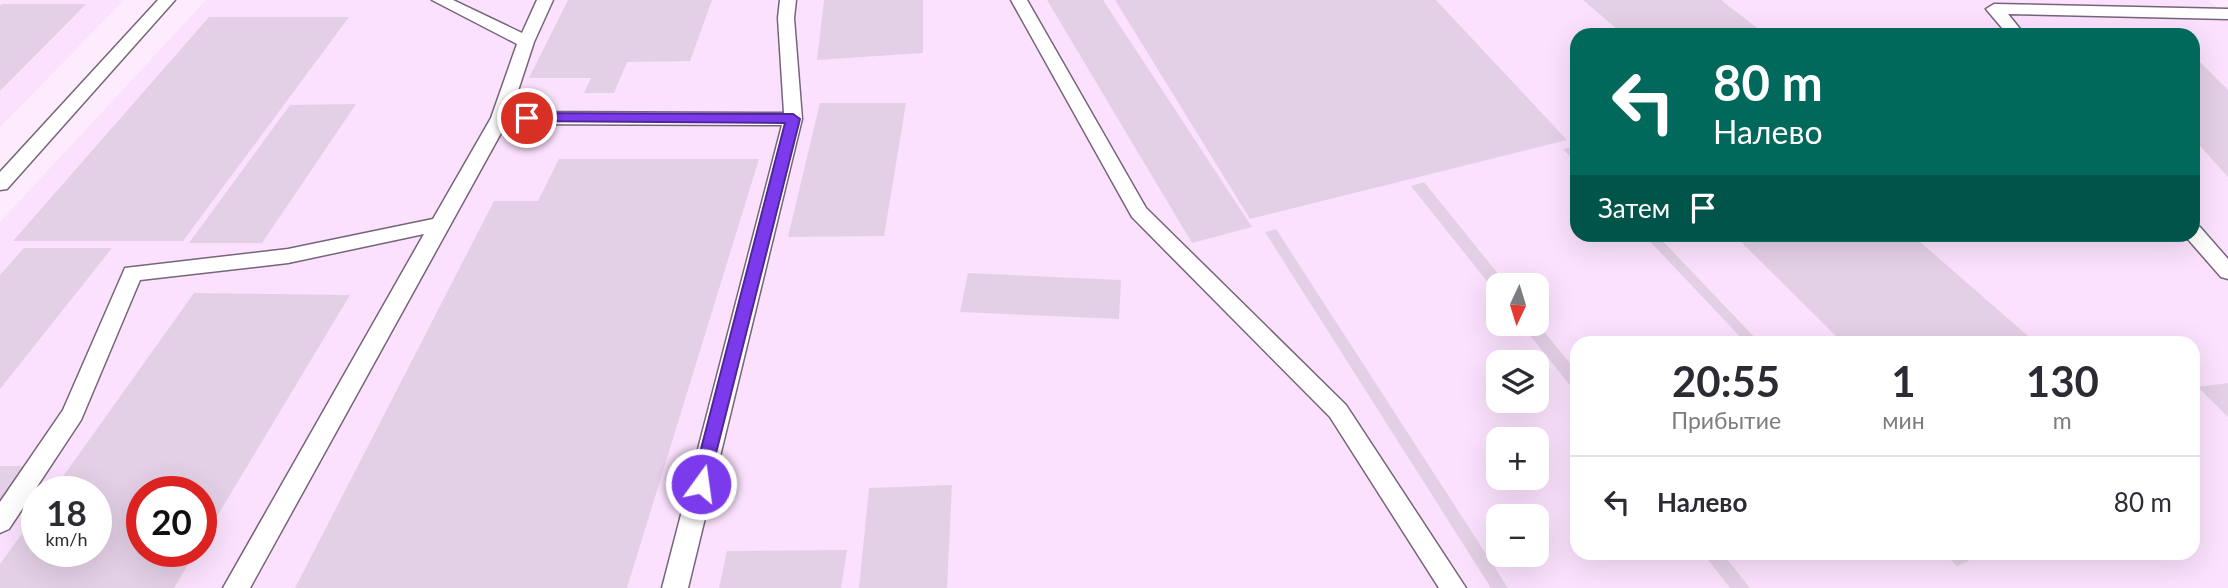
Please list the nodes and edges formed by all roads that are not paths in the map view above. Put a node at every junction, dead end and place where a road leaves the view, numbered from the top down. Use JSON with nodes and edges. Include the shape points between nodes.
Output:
{"nodes":[{"id":1,"x":167,"y":0,"type":"edge"},
{"id":2,"x":440,"y":0,"type":"edge"},
{"id":3,"x":545,"y":0,"type":"edge"},
{"id":4,"x":788,"y":0,"type":"edge"},
{"id":5,"x":1019,"y":0,"type":"edge"},
{"id":6,"x":2228,"y":13,"type":"edge"},
{"id":7,"x":2011,"y":28,"type":"edge"},
{"id":8,"x":526,"y":42,"type":"junction"},
{"id":9,"x":500,"y":118,"type":"junction"},
{"id":10,"x":793,"y":119,"type":"junction"},
{"id":11,"x":0,"y":184,"type":"edge"},
{"id":12,"x":441,"y":223,"type":"junction"},
{"id":13,"x":2200,"y":240,"type":"edge"},
{"id":14,"x":2228,"y":272,"type":"edge"},
{"id":15,"x":0,"y":522,"type":"edge"},
{"id":16,"x":236,"y":588,"type":"edge"},
{"id":17,"x":674,"y":588,"type":"edge"},
{"id":18,"x":1453,"y":588,"type":"edge"}],
"edges":[{"from":1,"to":11,"type":"lane"},
{"from":2,"to":8,"type":"lane"},
{"from":3,"to":8,"type":"lane"},
{"from":4,"to":10,"type":"lane"},
{"from":5,"to":18,"type":"lane","via":[[1139,212],[1338,411]]},
{"from":6,"to":7,"type":"lane","via":[[1994,9]]},
{"from":8,"to":9,"type":"lane"},
{"from":9,"to":10,"type":"lane"},
{"from":9,"to":12,"type":"lane"},
{"from":10,"to":17,"type":"lane"},
{"from":12,"to":15,"type":"lane","via":[[288,256],[132,273],[73,414]]},
{"from":12,"to":16,"type":"lane"},
{"from":13,"to":14,"type":"lane"}]}
